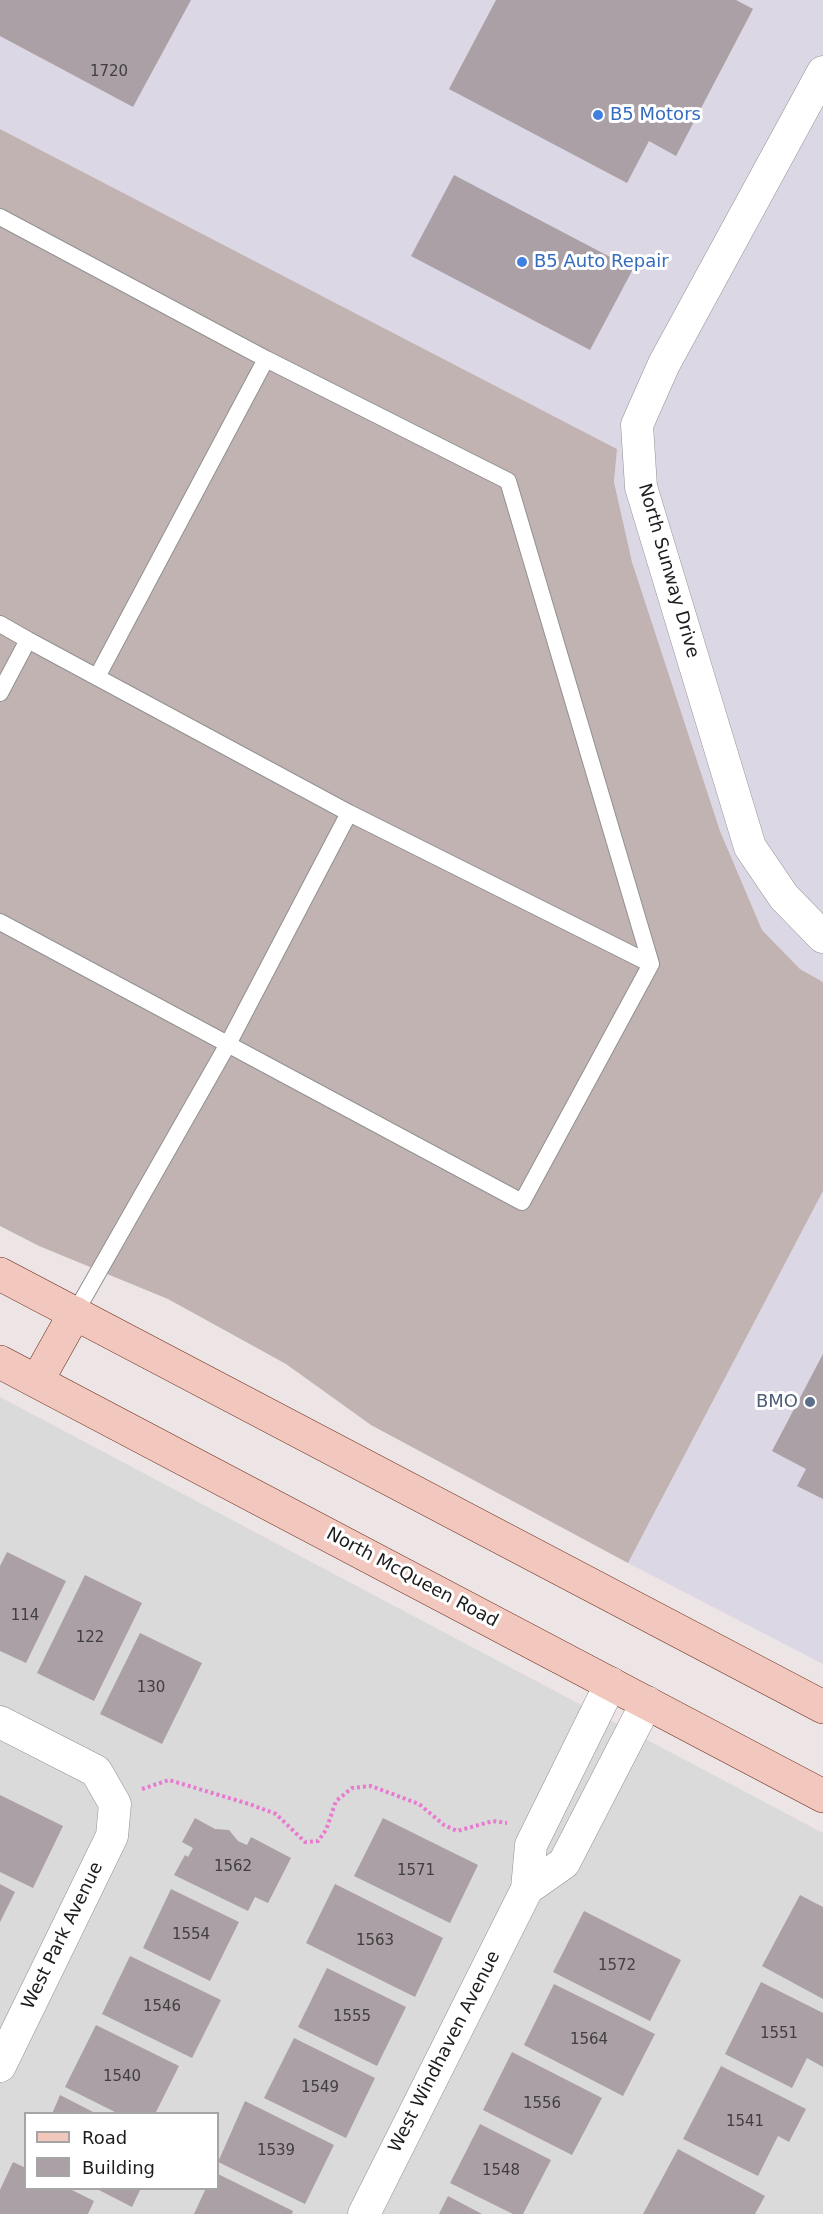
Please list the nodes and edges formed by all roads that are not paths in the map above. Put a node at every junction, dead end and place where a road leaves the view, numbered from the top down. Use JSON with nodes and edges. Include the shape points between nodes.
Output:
{"nodes":[{"id":1,"x":823,"y":72,"type":"edge"},
{"id":2,"x":0,"y":217,"type":"edge"},
{"id":3,"x":266,"y":359,"type":"junction"},
{"id":4,"x":0,"y":624,"type":"edge"},
{"id":5,"x":28,"y":640,"type":"junction"},
{"id":6,"x":97,"y":677,"type":"junction"},
{"id":7,"x":0,"y":693,"type":"edge"},
{"id":8,"x":349,"y":813,"type":"junction"},
{"id":9,"x":0,"y":922,"type":"edge"},
{"id":10,"x":823,"y":937,"type":"edge"},
{"id":11,"x":651,"y":964,"type":"junction"},
{"id":12,"x":228,"y":1044,"type":"junction"},
{"id":13,"x":0,"y":1274,"type":"edge"},
{"id":14,"x":75,"y":1313,"type":"junction"},
{"id":15,"x":0,"y":1362,"type":"edge"},
{"id":16,"x":37,"y":1381,"type":"junction"},
{"id":17,"x":611,"y":1683,"type":"junction"},
{"id":18,"x":647,"y":1702,"type":"junction"},
{"id":19,"x":823,"y":1707,"type":"edge"},
{"id":20,"x":0,"y":1722,"type":"edge"},
{"id":21,"x":823,"y":1796,"type":"edge"},
{"id":22,"x":545,"y":1818,"type":"junction"},
{"id":23,"x":578,"y":1836,"type":"junction"},
{"id":24,"x":526,"y":1889,"type":"junction"},
{"id":25,"x":0,"y":2066,"type":"edge"},
{"id":26,"x":364,"y":2214,"type":"edge"}],
"edges":[{"from":1,"to":10,"type":"street","name":"North Sunway Drive","via":[[664,364],[637,425],[641,487],[750,847],[783,897]]},
{"from":2,"to":3,"type":"lane"},
{"from":3,"to":6,"type":"lane"},
{"from":3,"to":11,"type":"lane","via":[[508,481]]},
{"from":4,"to":5,"type":"lane"},
{"from":5,"to":6,"type":"lane"},
{"from":5,"to":7,"type":"lane"},
{"from":6,"to":8,"type":"lane"},
{"from":8,"to":11,"type":"lane"},
{"from":8,"to":12,"type":"lane"},
{"from":9,"to":12,"type":"lane"},
{"from":11,"to":12,"type":"lane","via":[[522,1202]]},
{"from":12,"to":14,"type":"lane"},
{"from":13,"to":14,"type":"main road"},
{"from":14,"to":16,"type":"main road"},
{"from":14,"to":19,"type":"main road"},
{"from":15,"to":16,"type":"main road","name":"North McQueen Road"},
{"from":16,"to":17,"type":"main road","name":"North McQueen Road"},
{"from":17,"to":18,"type":"main road","name":"North McQueen Road"},
{"from":17,"to":22,"type":"street","name":"West Windhaven Avenue"},
{"from":18,"to":21,"type":"main road","name":"North McQueen Road"},
{"from":18,"to":23,"type":"street","name":"West Windhaven Avenue"},
{"from":20,"to":25,"type":"street","name":"West Park Avenue","via":[[96,1771],[115,1804],[112,1836]]},
{"from":22,"to":23,"type":"street"},
{"from":22,"to":24,"type":"street","name":"West Windhaven Avenue","via":[[531,1845]]},
{"from":23,"to":24,"type":"street","name":"West Windhaven Avenue","via":[[564,1863]]},
{"from":24,"to":26,"type":"street","name":"West Windhaven Avenue"}]}
